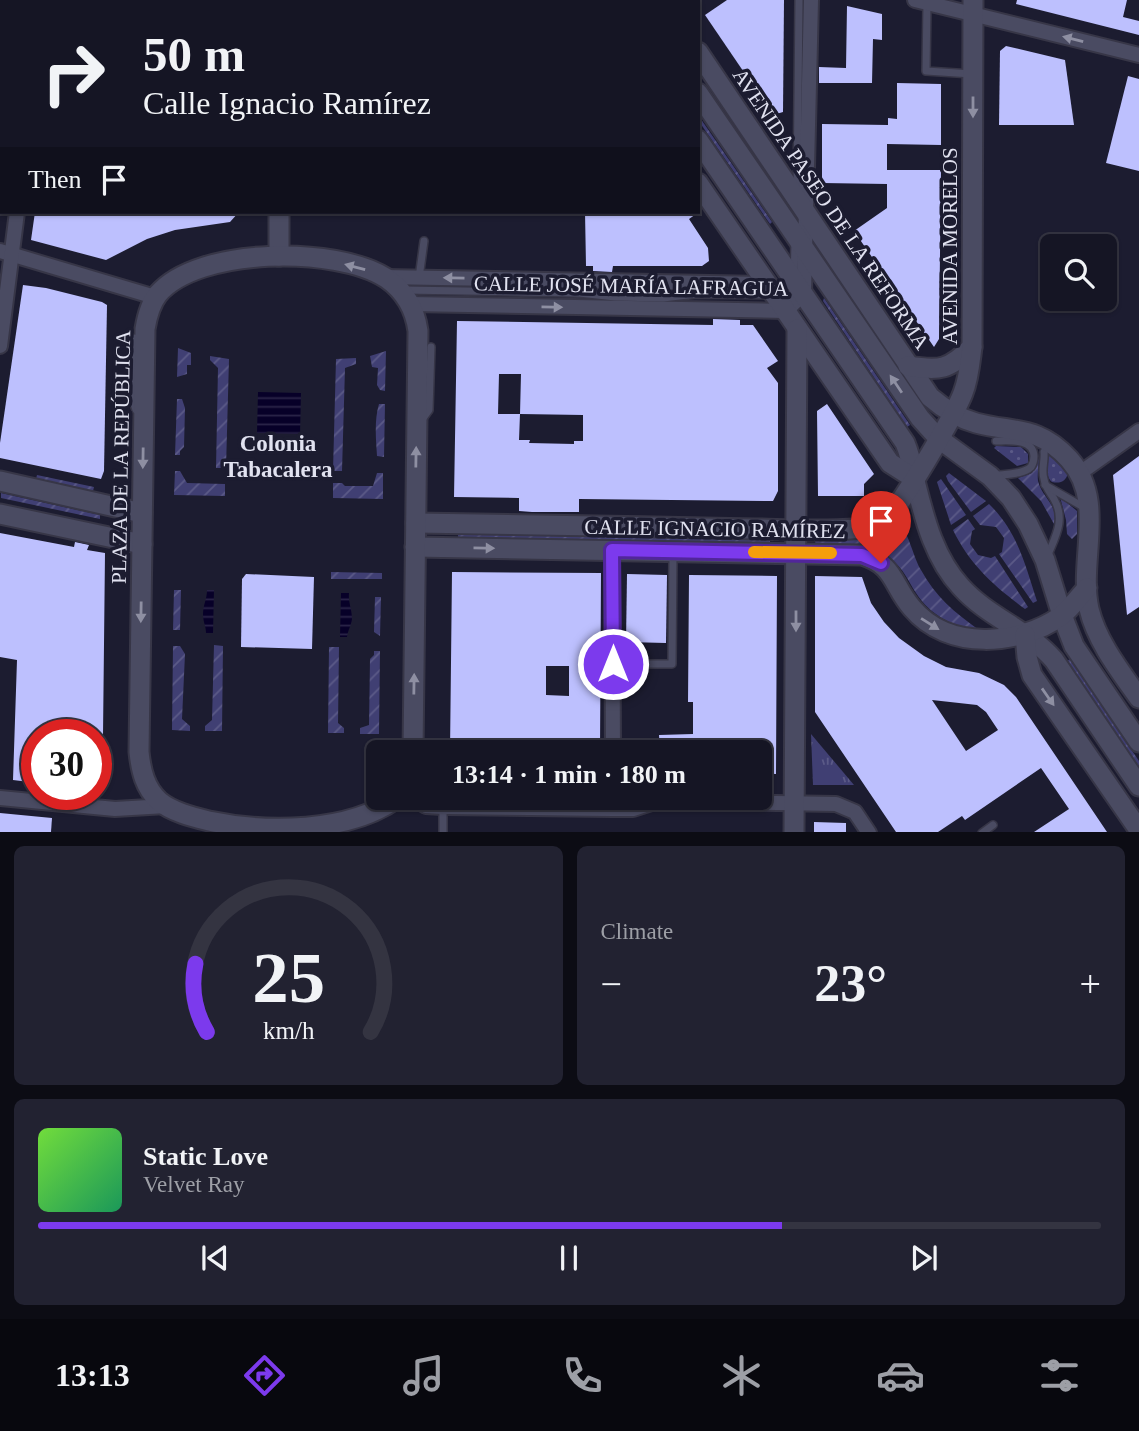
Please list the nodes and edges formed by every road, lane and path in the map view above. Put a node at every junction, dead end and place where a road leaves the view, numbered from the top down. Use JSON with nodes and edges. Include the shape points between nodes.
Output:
{"nodes":[{"id":1,"x":799,"y":0,"type":"edge"},
{"id":2,"x":811,"y":0,"type":"edge"},
{"id":3,"x":921,"y":1,"type":"edge"},
{"id":4,"x":973,"y":7,"type":"edge"},
{"id":5,"x":700,"y":55,"type":"edge"},
{"id":6,"x":1139,"y":55,"type":"edge"},
{"id":7,"x":973,"y":74,"type":"junction"},
{"id":8,"x":700,"y":96,"type":"edge"},
{"id":9,"x":700,"y":143,"type":"edge"},
{"id":10,"x":700,"y":186,"type":"edge"},
{"id":11,"x":17,"y":214,"type":"edge"},
{"id":12,"x":279,"y":214,"type":"edge"},
{"id":13,"x":800,"y":221,"type":"junction"},
{"id":14,"x":424,"y":241,"type":"dead end"},
{"id":15,"x":6,"y":252,"type":"edge"},
{"id":16,"x":279,"y":256,"type":"junction"},
{"id":17,"x":384,"y":277,"type":"junction"},
{"id":18,"x":419,"y":278,"type":"junction"},
{"id":19,"x":799,"y":287,"type":"junction"},
{"id":20,"x":155,"y":297,"type":"junction"},
{"id":21,"x":405,"y":297,"type":"junction"},
{"id":22,"x":776,"y":297,"type":"junction"},
{"id":23,"x":797,"y":329,"type":"junction"},
{"id":24,"x":134,"y":338,"type":"dead end"},
{"id":25,"x":0,"y":346,"type":"edge"},
{"id":26,"x":972,"y":346,"type":"junction"},
{"id":27,"x":431,"y":347,"type":"dead end"},
{"id":28,"x":908,"y":366,"type":"junction"},
{"id":29,"x":953,"y":414,"type":"junction"},
{"id":30,"x":417,"y":427,"type":"junction"},
{"id":31,"x":144,"y":430,"type":"junction"},
{"id":32,"x":1139,"y":431,"type":"edge"},
{"id":33,"x":938,"y":438,"type":"junction"},
{"id":34,"x":996,"y":441,"type":"dead end"},
{"id":35,"x":1044,"y":452,"type":"dead end"},
{"id":36,"x":1080,"y":473,"type":"junction"},
{"id":37,"x":990,"y":476,"type":"junction"},
{"id":38,"x":915,"y":479,"type":"junction"},
{"id":39,"x":0,"y":481,"type":"edge"},
{"id":40,"x":1045,"y":484,"type":"junction"},
{"id":41,"x":1089,"y":510,"type":"junction"},
{"id":42,"x":142,"y":513,"type":"junction"},
{"id":43,"x":0,"y":514,"type":"edge"},
{"id":44,"x":416,"y":523,"type":"junction"},
{"id":45,"x":796,"y":529,"type":"junction"},
{"id":46,"x":142,"y":544,"type":"junction"},
{"id":47,"x":415,"y":547,"type":"junction"},
{"id":48,"x":612,"y":550,"type":"junction"},
{"id":49,"x":673,"y":551,"type":"junction"},
{"id":50,"x":796,"y":552,"type":"junction"},
{"id":51,"x":1045,"y":560,"type":"junction"},
{"id":52,"x":1087,"y":588,"type":"junction"},
{"id":53,"x":1062,"y":615,"type":"junction"},
{"id":54,"x":1025,"y":635,"type":"junction"},
{"id":55,"x":613,"y":664,"type":"junction"},
{"id":56,"x":1139,"y":698,"type":"edge"},
{"id":57,"x":413,"y":740,"type":"edge"},
{"id":58,"x":613,"y":740,"type":"edge"},
{"id":59,"x":1139,"y":742,"type":"edge"},
{"id":60,"x":1139,"y":786,"type":"edge"},
{"id":61,"x":0,"y":798,"type":"edge"},
{"id":62,"x":772,"y":803,"type":"edge"},
{"id":63,"x":795,"y":803,"type":"junction"},
{"id":64,"x":166,"y":806,"type":"junction"},
{"id":65,"x":380,"y":810,"type":"edge"},
{"id":66,"x":443,"y":810,"type":"edge"},
{"id":67,"x":993,"y":825,"type":"dead end"},
{"id":68,"x":250,"y":830,"type":"edge"},
{"id":69,"x":1139,"y":830,"type":"edge"},
{"id":70,"x":291,"y":831,"type":"edge"},
{"id":71,"x":443,"y":832,"type":"edge"},
{"id":72,"x":794,"y":832,"type":"edge"},
{"id":73,"x":869,"y":832,"type":"edge"},
{"id":74,"x":982,"y":832,"type":"edge"}],
"edges":[{"from":1,"to":13,"type":"lane"},
{"from":2,"to":13,"type":"street","name":"CALLE JOSÉ MARÍA LAFRAGUA"},
{"from":3,"to":4,"type":"street"},
{"from":3,"to":7,"type":"lane","via":[[926,71]]},
{"from":6,"to":4,"type":"street","one_way":true},
{"from":4,"to":7,"type":"main road","name":"AVENIDA MORELOS"},
{"from":5,"to":13,"type":"main road","name":"AVENIDA PASEO DE LA REFORMA"},
{"from":7,"to":26,"type":"main road","name":"AVENIDA MORELOS","one_way":true},
{"from":8,"to":13,"type":"main road","name":"AVENIDA PASEO DE LA REFORMA"},
{"from":9,"to":19,"type":"main road"},
{"from":10,"to":22,"type":"main road"},
{"from":11,"to":15,"type":"street"},
{"from":12,"to":16,"type":"main road"},
{"from":13,"to":19,"type":"street","name":"CALLE JOSÉ MARÍA LAFRAGUA"},
{"from":13,"to":28,"type":"main road","name":"AVENIDA PASEO DE LA REFORMA"},
{"from":33,"to":13,"type":"main road","name":"AVENIDA PASEO DE LA REFORMA","one_way":true,"via":[[920,418]]},
{"from":14,"to":18,"type":"lane"},
{"from":15,"to":20,"type":"street"},
{"from":15,"to":25,"type":"street"},
{"from":17,"to":16,"type":"main road","one_way":true,"via":[[330,261]]},
{"from":16,"to":20,"type":"main road","via":[[205,266],[177,278]]},
{"from":17,"to":18,"type":"street","name":"CALLE JOSÉ MARÍA LAFRAGUA"},
{"from":17,"to":21,"type":"main road"},
{"from":22,"to":18,"type":"street","name":"CALLE JOSÉ MARÍA LAFRAGUA","one_way":true},
{"from":19,"to":22,"type":"street","name":"CALLE JOSÉ MARÍA LAFRAGUA"},
{"from":19,"to":38,"type":"main road","via":[[905,443]]},
{"from":20,"to":31,"type":"main road","name":"PLAZA DE LA REPÚBLICA","via":[[145,329]]},
{"from":21,"to":22,"type":"street","name":"CALLE JOSÉ MARÍA LAFRAGUA"},
{"from":21,"to":30,"type":"main road","via":[[418,331]]},
{"from":22,"to":23,"type":"main road"},
{"from":23,"to":38,"type":"main road","via":[[890,463]]},
{"from":23,"to":45,"type":"main road"},
{"from":24,"to":31,"type":"lane","via":[[133,401]]},
{"from":26,"to":28,"type":"main road","via":[[944,368]]},
{"from":26,"to":29,"type":"main road","name":"AVENIDA MORELOS","via":[[968,379]]},
{"from":27,"to":30,"type":"lane","via":[[429,410]]},
{"from":28,"to":29,"type":"main road","name":"AVENIDA PASEO DE LA REFORMA","via":[[930,397]]},
{"from":29,"to":33,"type":"main road","name":"AVENIDA MORELOS"},
{"from":29,"to":36,"type":"main road","name":"AVENIDA PASEO DE LA REFORMA","via":[[1031,432],[1061,451]]},
{"from":44,"to":30,"type":"main road","one_way":true},
{"from":31,"to":42,"type":"main road","name":"PLAZA DE LA REPÚBLICA","one_way":true},
{"from":32,"to":36,"type":"street"},
{"from":33,"to":37,"type":"main road","name":"AVENIDA PASEO DE LA REFORMA"},
{"from":33,"to":38,"type":"main road","name":"AVENIDA MORELOS"},
{"from":34,"to":37,"type":"lane","via":[[1027,444],[1034,460],[1024,471]]},
{"from":35,"to":40,"type":"lane"},
{"from":36,"to":41,"type":"main road","name":"AVENIDA PASEO DE LA REFORMA"},
{"from":37,"to":51,"type":"main road","name":"AVENIDA PASEO DE LA REFORMA","via":[[1011,498]]},
{"from":38,"to":45,"type":"main road","name":"CALLE IGNACIO RAMÍREZ","via":[[884,523],[863,528]]},
{"from":38,"to":54,"type":"main road","via":[[932,540],[953,578],[981,605]]},
{"from":39,"to":42,"type":"main road"},
{"from":40,"to":41,"type":"lane"},
{"from":40,"to":51,"type":"lane","via":[[1060,519]]},
{"from":41,"to":52,"type":"main road","name":"AVENIDA PASEO DE LA REFORMA"},
{"from":42,"to":46,"type":"main road","name":"PLAZA DE LA REPÚBLICA"},
{"from":43,"to":46,"type":"main road"},
{"from":44,"to":45,"type":"main road","name":"CALLE IGNACIO RAMÍREZ"},
{"from":44,"to":47,"type":"main road"},
{"from":45,"to":50,"type":"main road"},
{"from":46,"to":64,"type":"main road","name":"PLAZA DE LA REPÚBLICA","one_way":true,"via":[[139,752],[149,789]]},
{"from":47,"to":48,"type":"main road","name":"CALLE IGNACIO RAMÍREZ","one_way":true},
{"from":57,"to":47,"type":"main road","one_way":true},
{"from":48,"to":49,"type":"main road","name":"CALLE IGNACIO RAMÍREZ"},
{"from":48,"to":55,"type":"street"},
{"from":49,"to":50,"type":"main road","name":"CALLE IGNACIO RAMÍREZ"},
{"from":49,"to":55,"type":"lane","via":[[672,664]]},
{"from":50,"to":54,"type":"main road","name":"CALLE IGNACIO RAMÍREZ","one_way":true,"via":[[873,558],[890,571],[915,612],[939,629],[981,639]]},
{"from":50,"to":63,"type":"main road","one_way":true},
{"from":51,"to":53,"type":"main road","name":"AVENIDA PASEO DE LA REFORMA"},
{"from":52,"to":53,"type":"main road","name":"CALLE IGNACIO RAMÍREZ"},
{"from":52,"to":56,"type":"main road","name":"AVENIDA PASEO DE LA REFORMA","via":[[1095,627]]},
{"from":53,"to":54,"type":"main road","name":"CALLE IGNACIO RAMÍREZ"},
{"from":53,"to":59,"type":"main road","name":"AVENIDA PASEO DE LA REFORMA","via":[[1074,646]]},
{"from":54,"to":60,"type":"main road","via":[[1054,660]]},
{"from":54,"to":69,"type":"main road","one_way":true,"via":[[1032,675]]},
{"from":55,"to":58,"type":"street"},
{"from":61,"to":64,"type":"street","via":[[114,809]]},
{"from":62,"to":63,"type":"street"},
{"from":63,"to":72,"type":"main road"},
{"from":63,"to":73,"type":"street","via":[[847,807]]},
{"from":64,"to":68,"type":"main road"},
{"from":65,"to":70,"type":"main road","via":[[341,824]]},
{"from":66,"to":71,"type":"lane"},
{"from":67,"to":74,"type":"lane"},
{"from":68,"to":70,"type":"main road"}]}
